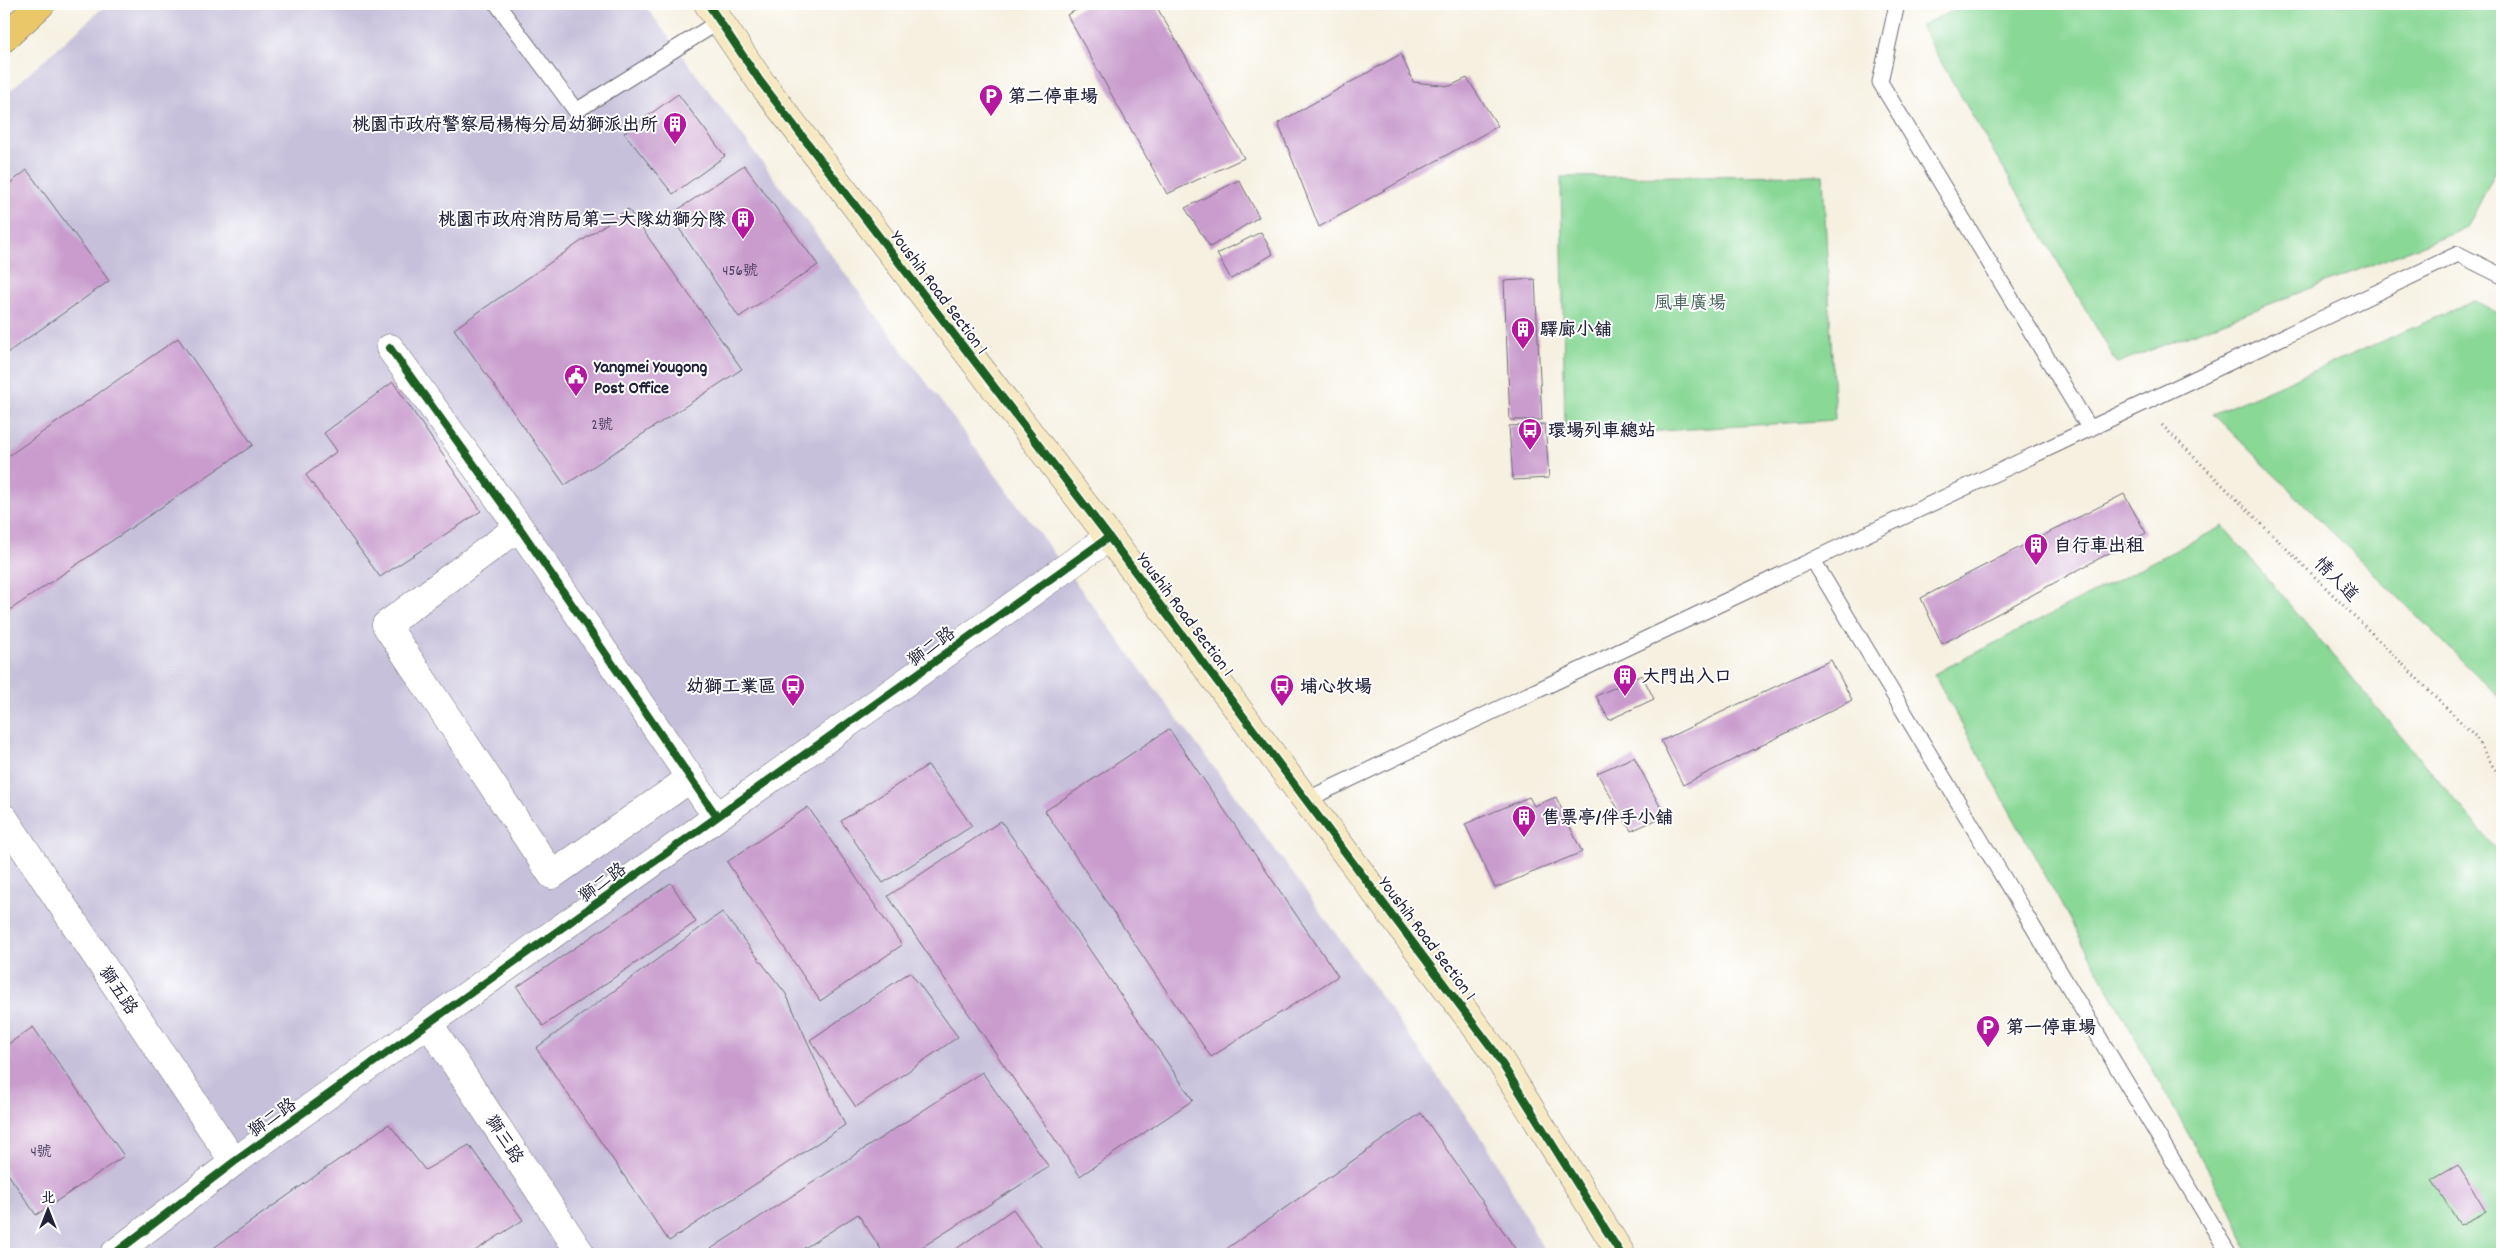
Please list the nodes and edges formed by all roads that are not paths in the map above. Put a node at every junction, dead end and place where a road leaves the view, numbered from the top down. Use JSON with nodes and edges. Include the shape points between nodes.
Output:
{"nodes":[{"id":1,"x":41,"y":4,"type":"edge"},
{"id":2,"x":497,"y":4,"type":"edge"},
{"id":3,"x":1897,"y":4,"type":"edge"},
{"id":4,"x":714,"y":12,"type":"edge"},
{"id":5,"x":4,"y":38,"type":"edge"},
{"id":6,"x":2502,"y":276,"type":"edge"},
{"id":7,"x":390,"y":348,"type":"dead end"},
{"id":8,"x":2090,"y":429,"type":"junction"},
{"id":9,"x":519,"y":526,"type":"junction"},
{"id":10,"x":1109,"y":537,"type":"junction"},
{"id":11,"x":1813,"y":560,"type":"junction"},
{"id":12,"x":691,"y":778,"type":"junction"},
{"id":13,"x":1306,"y":800,"type":"junction"},
{"id":14,"x":4,"y":818,"type":"edge"},
{"id":15,"x":717,"y":818,"type":"junction"},
{"id":16,"x":429,"y":1024,"type":"junction"},
{"id":17,"x":234,"y":1162,"type":"junction"},
{"id":18,"x":114,"y":1254,"type":"edge"},
{"id":19,"x":581,"y":1254,"type":"edge"},
{"id":20,"x":1621,"y":1254,"type":"edge"},
{"id":21,"x":2229,"y":1254,"type":"edge"}],
"edges":[{"from":1,"to":5,"type":"highway"},
{"from":2,"to":4,"type":"lane","via":[[576,111]]},
{"from":3,"to":8,"type":"lane","via":[[1880,82]]},
{"from":4,"to":10,"type":"street","name":"Youshih Road Section 1","via":[[760,81]]},
{"from":6,"to":8,"type":"lane","via":[[2458,254]]},
{"from":7,"to":9,"type":"street"},
{"from":8,"to":11,"type":"lane"},
{"from":9,"to":12,"type":"street"},
{"from":9,"to":12,"type":"street","via":[[386,625],[552,874]]},
{"from":10,"to":13,"type":"street","name":"Youshih Road Section 1"},
{"from":10,"to":15,"type":"street","name":"獅二路"},
{"from":11,"to":13,"type":"lane"},
{"from":11,"to":21,"type":"lane"},
{"from":12,"to":15,"type":"street"},
{"from":13,"to":20,"type":"street","name":"Youshih Road Section 1","via":[[1494,1051]]},
{"from":14,"to":17,"type":"street","name":"獅五路"},
{"from":15,"to":16,"type":"street","name":"獅二路"},
{"from":16,"to":17,"type":"street","name":"獅二路"},
{"from":16,"to":19,"type":"street","name":"獅三路"},
{"from":17,"to":18,"type":"street","name":"獅二路"}]}
